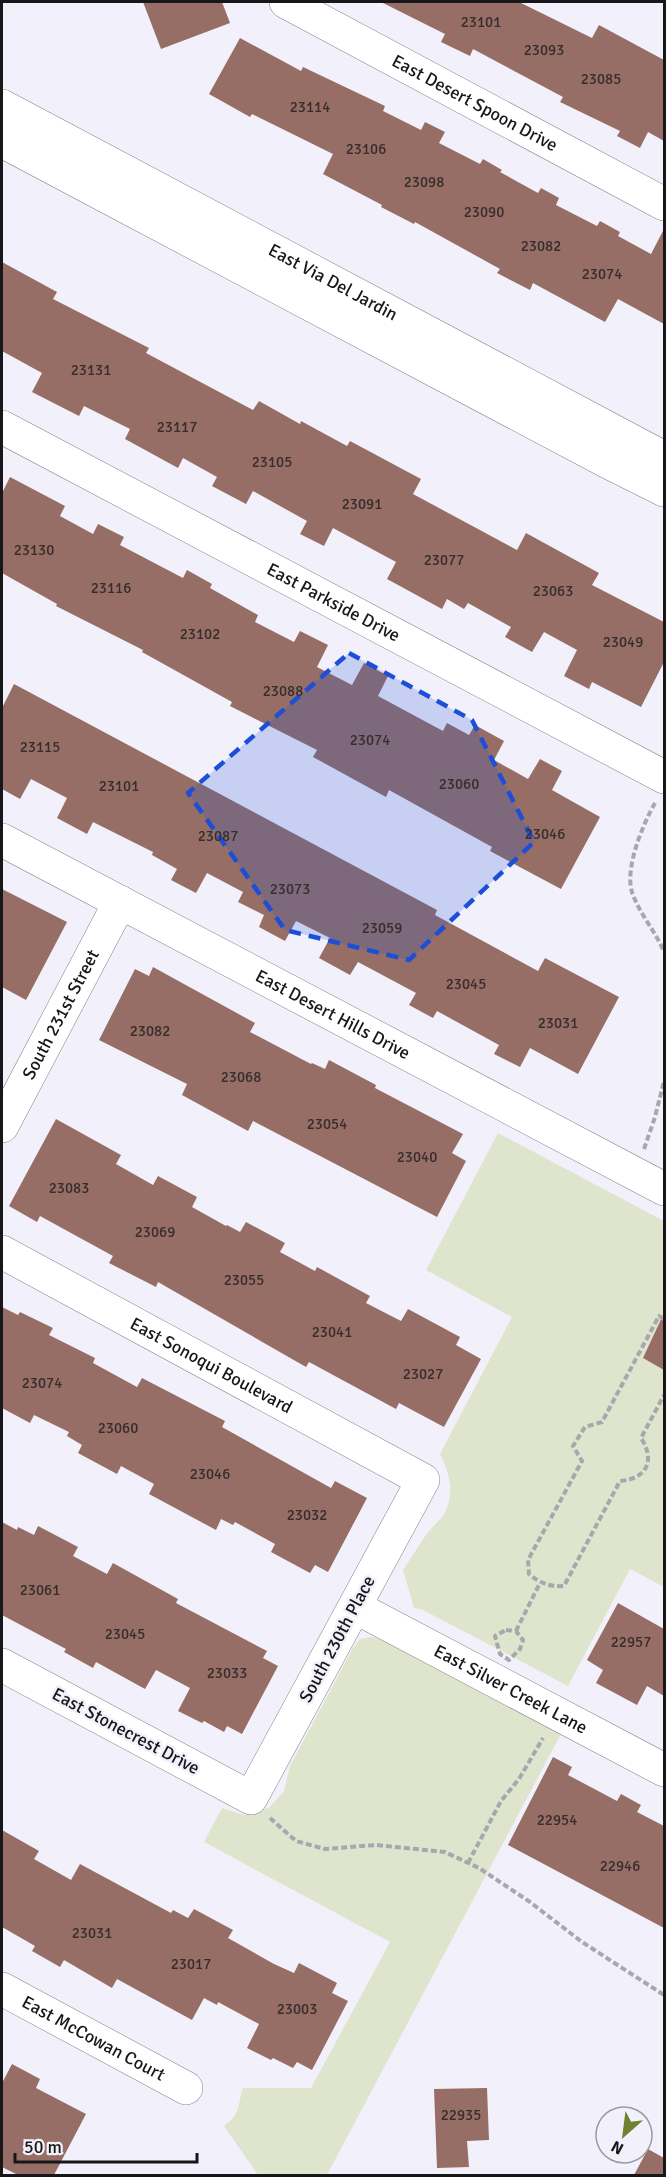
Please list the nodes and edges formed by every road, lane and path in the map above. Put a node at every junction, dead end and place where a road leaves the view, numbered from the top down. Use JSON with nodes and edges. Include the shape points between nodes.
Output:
{"nodes":[{"id":1,"x":286,"y":2,"type":"edge"},
{"id":2,"x":2,"y":106,"type":"edge"},
{"id":3,"x":2,"y":141,"type":"edge"},
{"id":4,"x":664,"y":204,"type":"edge"},
{"id":5,"x":2,"y":427,"type":"edge"},
{"id":6,"x":664,"y":458,"type":"edge"},
{"id":7,"x":664,"y":489,"type":"edge"},
{"id":8,"x":662,"y":786,"type":"edge"},
{"id":9,"x":2,"y":840,"type":"edge"},
{"id":10,"x":120,"y":902,"type":"junction"},
{"id":11,"x":664,"y":952,"type":"edge"},
{"id":12,"x":664,"y":1081,"type":"edge"},
{"id":13,"x":2,"y":1126,"type":"edge"},
{"id":14,"x":631,"y":1172,"type":"junction"},
{"id":15,"x":664,"y":1189,"type":"edge"},
{"id":16,"x":2,"y":1252,"type":"edge"},
{"id":17,"x":664,"y":1319,"type":"edge"},
{"id":18,"x":664,"y":1395,"type":"edge"},
{"id":19,"x":423,"y":1479,"type":"joint"},
{"id":20,"x":540,"y":1582,"type":"junction"},
{"id":21,"x":355,"y":1607,"type":"junction"},
{"id":22,"x":516,"y":1631,"type":"junction"},
{"id":23,"x":5,"y":1674,"type":"edge"},
{"id":24,"x":556,"y":1713,"type":"junction"},
{"id":25,"x":664,"y":1770,"type":"edge"},
{"id":26,"x":251,"y":1798,"type":"junction"},
{"id":27,"x":468,"y":1863,"type":"junction"},
{"id":28,"x":2,"y":1989,"type":"edge"},
{"id":29,"x":664,"y":1995,"type":"edge"},
{"id":30,"x":186,"y":2088,"type":"dead end"}],
"edges":[{"from":1,"to":4,"type":"street","name":"East Desert Spoon Drive"},
{"from":2,"to":6,"type":"street","name":"East Via Del Jardin"},
{"from":3,"to":7,"type":"street","name":"East Via Del Jardin"},
{"from":5,"to":8,"type":"street","name":"East Parkside Drive"},
{"from":8,"to":11,"type":"path","via":[[636,848],[631,877],[632,893]]},
{"from":9,"to":10,"type":"street","name":"East Desert Hills Drive"},
{"from":10,"to":13,"type":"street","name":"South 231st Street"},
{"from":10,"to":14,"type":"street","name":"East Desert Hills Drive"},
{"from":12,"to":14,"type":"path","via":[[645,1147]]},
{"from":14,"to":15,"type":"street","name":"East Desert Hills Drive"},
{"from":16,"to":19,"type":"street","name":"East Sonoqui Boulevard"},
{"from":17,"to":20,"type":"path","via":[[659,1316],[602,1422],[585,1427],[573,1446],[582,1461],[528,1560],[529,1574]]},
{"from":18,"to":20,"type":"path","via":[[641,1438],[648,1448],[643,1473],[620,1481],[564,1586]]},
{"from":19,"to":21,"type":"street","name":"South 230th Place"},
{"from":20,"to":22,"type":"path"},
{"from":21,"to":24,"type":"street","name":"East Silver Creek Lane"},
{"from":21,"to":26,"type":"street","name":"South 230th Place"},
{"from":22,"to":22,"type":"path","via":[[506,1630],[495,1636],[500,1654],[509,1660],[523,1640]]},
{"from":23,"to":26,"type":"street","name":"East Stonecrest Drive"},
{"from":24,"to":25,"type":"street","name":"East Silver Creek Lane"},
{"from":24,"to":27,"type":"path"},
{"from":26,"to":27,"type":"path","via":[[296,1841],[325,1849],[376,1845],[446,1852]]},
{"from":27,"to":29,"type":"path"},
{"from":28,"to":30,"type":"street","name":"East McCowan Court"}]}
